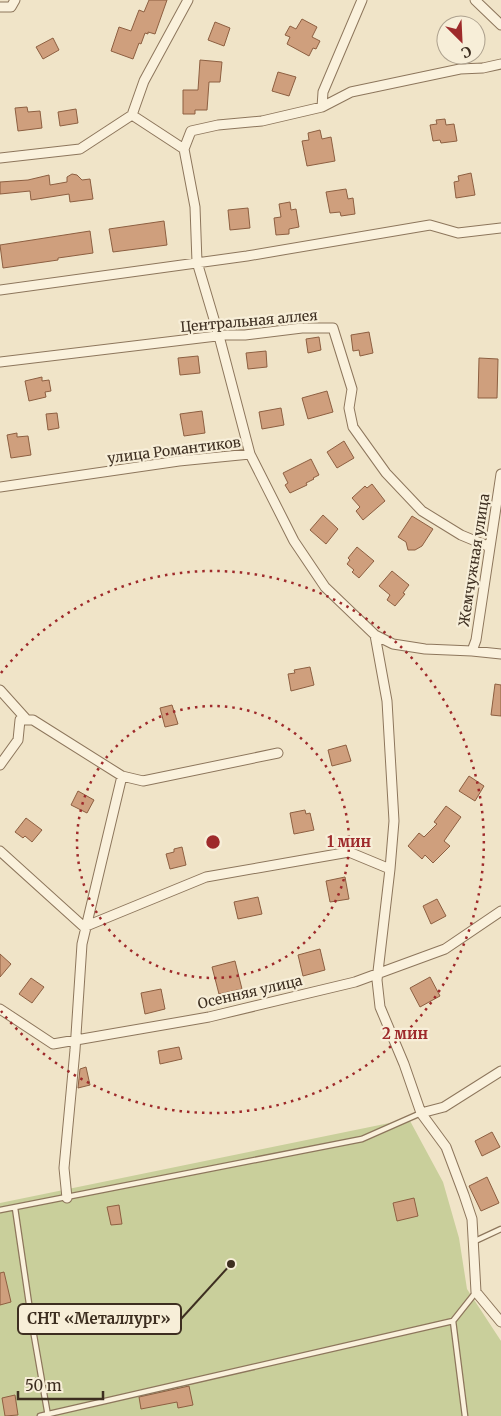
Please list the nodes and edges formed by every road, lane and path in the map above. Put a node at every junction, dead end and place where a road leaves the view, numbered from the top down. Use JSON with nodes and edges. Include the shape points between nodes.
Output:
{"nodes":[{"id":1,"x":15,"y":0,"type":"edge"},
{"id":2,"x":188,"y":0,"type":"edge"},
{"id":3,"x":362,"y":0,"type":"edge"},
{"id":4,"x":475,"y":0,"type":"edge"},
{"id":5,"x":0,"y":7,"type":"edge"},
{"id":6,"x":501,"y":25,"type":"edge"},
{"id":7,"x":501,"y":64,"type":"edge"},
{"id":8,"x":322,"y":106,"type":"junction"},
{"id":9,"x":132,"y":115,"type":"junction"},
{"id":10,"x":184,"y":149,"type":"junction"},
{"id":11,"x":0,"y":158,"type":"edge"},
{"id":12,"x":501,"y":228,"type":"edge"},
{"id":13,"x":197,"y":262,"type":"junction"},
{"id":14,"x":0,"y":290,"type":"edge"},
{"id":15,"x":219,"y":336,"type":"junction"},
{"id":16,"x":0,"y":362,"type":"edge"},
{"id":17,"x":250,"y":454,"type":"junction"},
{"id":18,"x":501,"y":474,"type":"edge"},
{"id":19,"x":0,"y":487,"type":"edge"},
{"id":20,"x":490,"y":547,"type":"junction"},
{"id":21,"x":375,"y":635,"type":"junction"},
{"id":22,"x":472,"y":650,"type":"junction"},
{"id":23,"x":501,"y":654,"type":"edge"},
{"id":24,"x":0,"y":690,"type":"edge"},
{"id":25,"x":27,"y":720,"type":"junction"},
{"id":26,"x":278,"y":753,"type":"dead end"},
{"id":27,"x":0,"y":765,"type":"edge"},
{"id":28,"x":122,"y":776,"type":"junction"},
{"id":29,"x":0,"y":851,"type":"edge"},
{"id":30,"x":390,"y":869,"type":"junction"},
{"id":31,"x":501,"y":911,"type":"edge"},
{"id":32,"x":86,"y":926,"type":"junction"},
{"id":33,"x":377,"y":974,"type":"junction"},
{"id":34,"x":0,"y":1009,"type":"edge"},
{"id":35,"x":76,"y":1040,"type":"junction"},
{"id":36,"x":501,"y":1071,"type":"edge"},
{"id":37,"x":421,"y":1113,"type":"junction"},
{"id":38,"x":67,"y":1198,"type":"junction"},
{"id":39,"x":15,"y":1208,"type":"junction"},
{"id":40,"x":0,"y":1210,"type":"edge"},
{"id":41,"x":501,"y":1229,"type":"edge"},
{"id":42,"x":472,"y":1242,"type":"junction"},
{"id":43,"x":476,"y":1292,"type":"junction"},
{"id":44,"x":453,"y":1321,"type":"junction"},
{"id":45,"x":501,"y":1322,"type":"edge"},
{"id":46,"x":48,"y":1415,"type":"edge"},
{"id":47,"x":40,"y":1416,"type":"edge"},
{"id":48,"x":465,"y":1416,"type":"edge"}],
"edges":[{"from":1,"to":5,"type":"street","via":[[11,7]]},
{"from":2,"to":9,"type":"street","via":[[144,81]]},
{"from":3,"to":8,"type":"street","via":[[323,92]]},
{"from":4,"to":6,"type":"street"},
{"from":7,"to":8,"type":"street","via":[[460,69],[351,92]]},
{"from":8,"to":10,"type":"street","via":[[262,121],[191,131]]},
{"from":9,"to":10,"type":"street"},
{"from":9,"to":11,"type":"street","via":[[80,149]]},
{"from":10,"to":13,"type":"street","via":[[195,207]]},
{"from":12,"to":13,"type":"street","via":[[458,233],[430,225]]},
{"from":13,"to":14,"type":"street"},
{"from":13,"to":15,"type":"street"},
{"from":15,"to":16,"type":"street","name":"Центральная аллея"},
{"from":15,"to":17,"type":"street"},
{"from":15,"to":20,"type":"street","name":"Центральная аллея","via":[[333,328],[352,389],[349,408],[354,427],[386,473],[422,511]]},
{"from":17,"to":19,"type":"street","name":"улица Романтиков"},
{"from":17,"to":21,"type":"street","name":"улица Романтиков","via":[[294,541],[325,587]]},
{"from":18,"to":20,"type":"street","name":"Жемчужная улица"},
{"from":20,"to":22,"type":"street","name":"Жемчужная улица"},
{"from":21,"to":22,"type":"street","via":[[393,644],[424,649]]},
{"from":21,"to":30,"type":"street","via":[[387,709],[394,821]]},
{"from":22,"to":23,"type":"street"},
{"from":24,"to":25,"type":"street"},
{"from":25,"to":27,"type":"street","via":[[20,720],[18,740]]},
{"from":25,"to":28,"type":"street","via":[[33,720]]},
{"from":26,"to":28,"type":"street","via":[[143,782]]},
{"from":28,"to":32,"type":"street"},
{"from":29,"to":32,"type":"street"},
{"from":30,"to":32,"type":"street","via":[[350,852],[206,877]]},
{"from":30,"to":33,"type":"street"},
{"from":31,"to":33,"type":"street","name":"Осенняя улица","via":[[445,950]]},
{"from":32,"to":35,"type":"street"},
{"from":33,"to":35,"type":"street","name":"Осенняя улица","via":[[209,1017]]},
{"from":33,"to":37,"type":"street","via":[[380,1007]]},
{"from":34,"to":35,"type":"street","name":"Осенняя улица","via":[[53,1044]]},
{"from":35,"to":38,"type":"street","via":[[64,1168]]},
{"from":36,"to":37,"type":"street","via":[[444,1107]]},
{"from":37,"to":38,"type":"lane","via":[[362,1139]]},
{"from":37,"to":42,"type":"street","via":[[446,1146],[472,1219]]},
{"from":38,"to":39,"type":"lane"},
{"from":39,"to":40,"type":"lane"},
{"from":39,"to":46,"type":"lane"},
{"from":41,"to":42,"type":"lane"},
{"from":42,"to":43,"type":"street"},
{"from":43,"to":44,"type":"lane"},
{"from":43,"to":45,"type":"street"},
{"from":44,"to":46,"type":"lane"},
{"from":44,"to":48,"type":"lane"},
{"from":46,"to":47,"type":"lane"}]}
